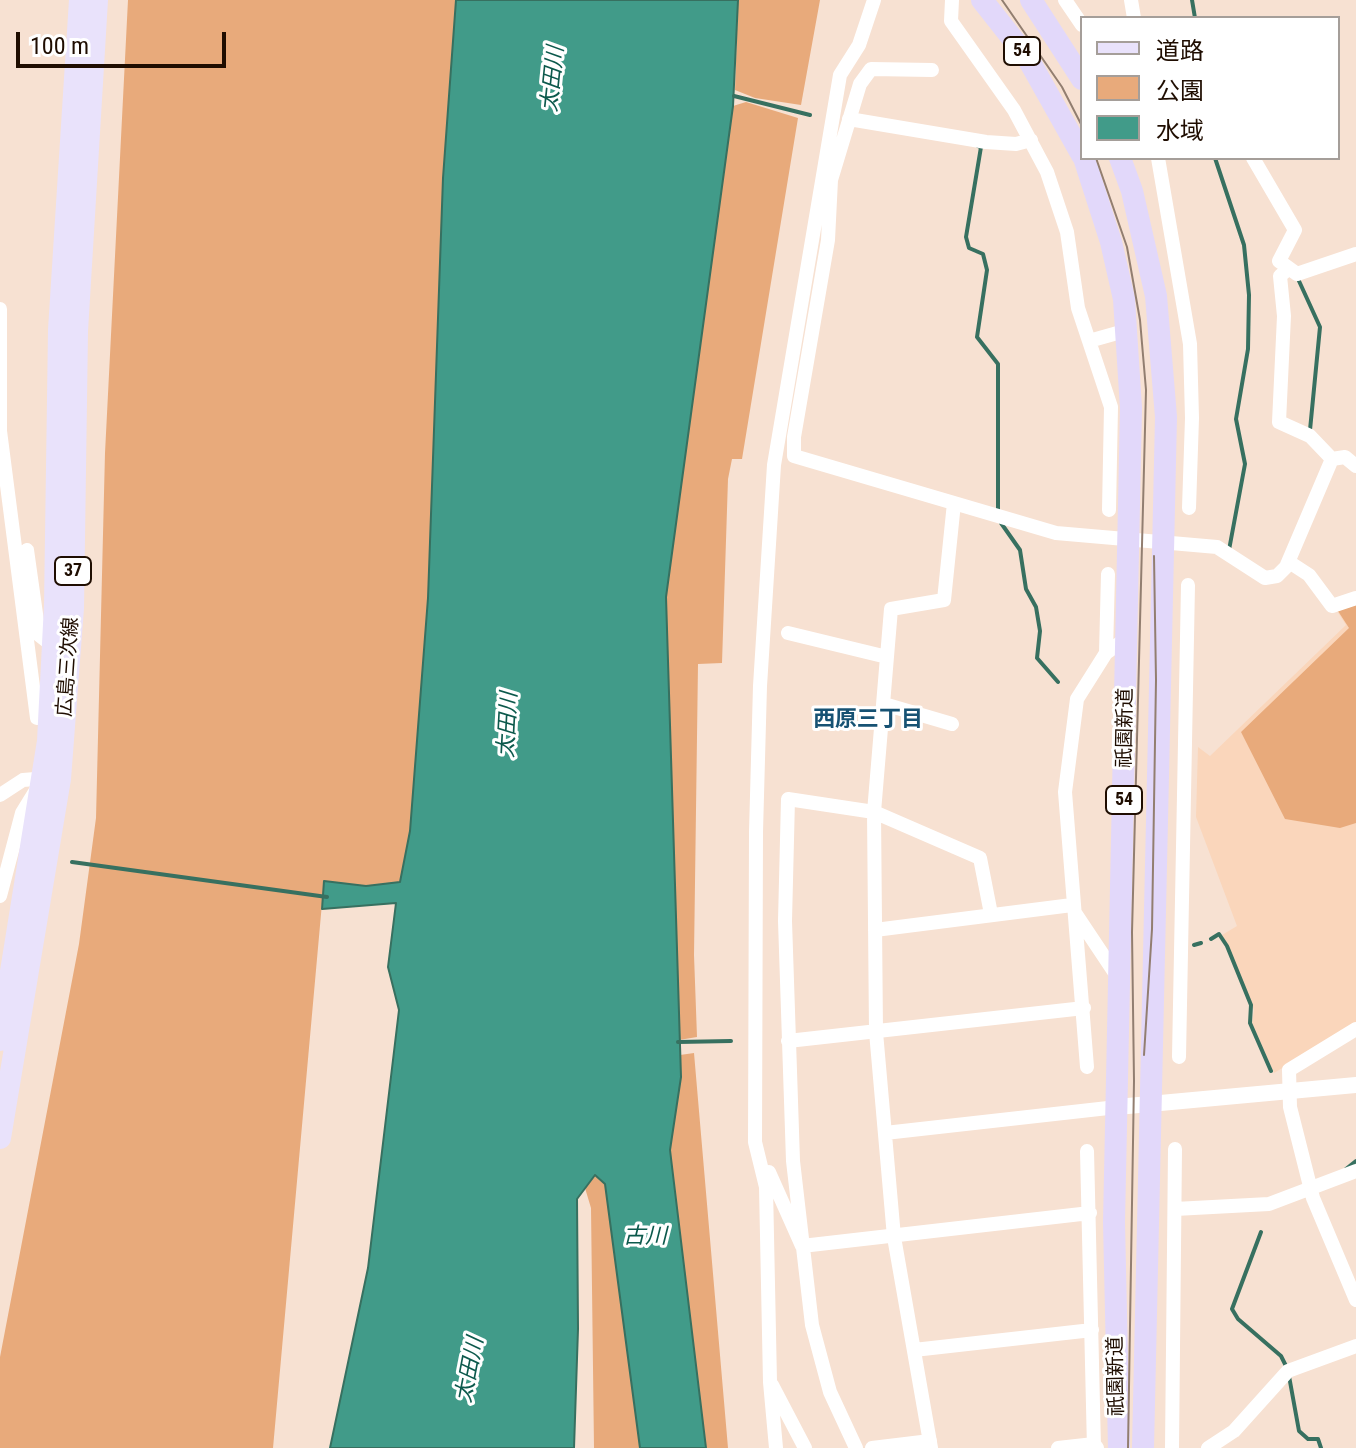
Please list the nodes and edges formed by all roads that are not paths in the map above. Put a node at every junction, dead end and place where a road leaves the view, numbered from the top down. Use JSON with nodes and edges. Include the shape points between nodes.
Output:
{"nodes":[{"id":1,"x":80,"y":0,"type":"edge"},
{"id":2,"x":97,"y":0,"type":"edge"},
{"id":3,"x":874,"y":0,"type":"edge"},
{"id":4,"x":952,"y":0,"type":"edge"},
{"id":5,"x":982,"y":0,"type":"edge"},
{"id":6,"x":1031,"y":0,"type":"edge"},
{"id":7,"x":1065,"y":0,"type":"edge"},
{"id":8,"x":1080,"y":22,"type":"edge"},
{"id":9,"x":932,"y":70,"type":"dead end"},
{"id":10,"x":1080,"y":76,"type":"edge"},
{"id":11,"x":849,"y":119,"type":"junction"},
{"id":12,"x":1031,"y":140,"type":"junction"},
{"id":13,"x":1080,"y":150,"type":"edge"},
{"id":14,"x":1084,"y":160,"type":"edge"},
{"id":15,"x":1121,"y":160,"type":"edge"},
{"id":16,"x":1158,"y":160,"type":"edge"},
{"id":17,"x":1254,"y":160,"type":"edge"},
{"id":18,"x":1356,"y":254,"type":"edge"},
{"id":19,"x":1288,"y":269,"type":"junction"},
{"id":20,"x":0,"y":309,"type":"edge"},
{"id":21,"x":1128,"y":330,"type":"junction"},
{"id":22,"x":1089,"y":341,"type":"junction"},
{"id":23,"x":1192,"y":384,"type":"junction"},
{"id":24,"x":1166,"y":417,"type":"junction"},
{"id":25,"x":0,"y":431,"type":"edge"},
{"id":26,"x":1332,"y":459,"type":"junction"},
{"id":27,"x":1356,"y":466,"type":"edge"},
{"id":28,"x":954,"y":503,"type":"junction"},
{"id":29,"x":1189,"y":508,"type":"dead end"},
{"id":30,"x":1109,"y":510,"type":"dead end"},
{"id":31,"x":16,"y":541,"type":"junction"},
{"id":32,"x":1130,"y":542,"type":"junction"},
{"id":33,"x":1163,"y":542,"type":"junction"},
{"id":34,"x":1289,"y":562,"type":"junction"},
{"id":35,"x":1108,"y":574,"type":"dead end"},
{"id":36,"x":1188,"y":585,"type":"dead end"},
{"id":37,"x":1356,"y":598,"type":"edge"},
{"id":38,"x":788,"y":633,"type":"dead end"},
{"id":39,"x":1127,"y":638,"type":"junction"},
{"id":40,"x":1161,"y":639,"type":"junction"},
{"id":41,"x":53,"y":646,"type":"junction"},
{"id":42,"x":1106,"y":653,"type":"junction"},
{"id":43,"x":887,"y":657,"type":"junction"},
{"id":44,"x":1186,"y":666,"type":"junction"},
{"id":45,"x":884,"y":704,"type":"junction"},
{"id":46,"x":37,"y":718,"type":"dead end"},
{"id":47,"x":952,"y":724,"type":"dead end"},
{"id":48,"x":53,"y":778,"type":"junction"},
{"id":49,"x":0,"y":795,"type":"edge"},
{"id":50,"x":874,"y":812,"type":"junction"},
{"id":51,"x":0,"y":896,"type":"edge"},
{"id":52,"x":1073,"y":908,"type":"junction"},
{"id":53,"x":991,"y":914,"type":"junction"},
{"id":54,"x":875,"y":930,"type":"junction"},
{"id":55,"x":1181,"y":942,"type":"junction"},
{"id":56,"x":1155,"y":964,"type":"junction"},
{"id":57,"x":1121,"y":983,"type":"junction"},
{"id":58,"x":1084,"y":1008,"type":"junction"},
{"id":59,"x":1356,"y":1029,"type":"edge"},
{"id":60,"x":876,"y":1032,"type":"junction"},
{"id":61,"x":0,"y":1040,"type":"edge"},
{"id":62,"x":788,"y":1041,"type":"junction"},
{"id":63,"x":1179,"y":1057,"type":"dead end"},
{"id":64,"x":1087,"y":1067,"type":"dead end"},
{"id":65,"x":1356,"y":1085,"type":"edge"},
{"id":66,"x":1291,"y":1091,"type":"junction"},
{"id":67,"x":1151,"y":1104,"type":"junction"},
{"id":68,"x":1117,"y":1107,"type":"junction"},
{"id":69,"x":885,"y":1133,"type":"junction"},
{"id":70,"x":0,"y":1138,"type":"edge"},
{"id":71,"x":755,"y":1142,"type":"junction"},
{"id":72,"x":1175,"y":1149,"type":"dead end"},
{"id":73,"x":1087,"y":1151,"type":"dead end"},
{"id":74,"x":1356,"y":1171,"type":"edge"},
{"id":75,"x":1311,"y":1189,"type":"junction"},
{"id":76,"x":1175,"y":1209,"type":"junction"},
{"id":77,"x":1090,"y":1213,"type":"junction"},
{"id":78,"x":1147,"y":1216,"type":"junction"},
{"id":79,"x":1114,"y":1222,"type":"junction"},
{"id":80,"x":894,"y":1237,"type":"junction"},
{"id":81,"x":1174,"y":1240,"type":"junction"},
{"id":82,"x":1090,"y":1243,"type":"junction"},
{"id":83,"x":802,"y":1246,"type":"junction"},
{"id":84,"x":1356,"y":1300,"type":"edge"},
{"id":85,"x":1092,"y":1330,"type":"junction"},
{"id":86,"x":1356,"y":1346,"type":"edge"},
{"id":87,"x":914,"y":1350,"type":"junction"},
{"id":88,"x":770,"y":1382,"type":"junction"},
{"id":89,"x":931,"y":1444,"type":"edge"},
{"id":90,"x":1095,"y":1447,"type":"edge"},
{"id":91,"x":776,"y":1448,"type":"edge"},
{"id":92,"x":805,"y":1448,"type":"edge"},
{"id":93,"x":856,"y":1448,"type":"edge"},
{"id":94,"x":872,"y":1448,"type":"edge"},
{"id":95,"x":1058,"y":1448,"type":"edge"},
{"id":96,"x":1119,"y":1448,"type":"edge"},
{"id":97,"x":1143,"y":1448,"type":"edge"},
{"id":98,"x":1172,"y":1448,"type":"edge"},
{"id":99,"x":1208,"y":1448,"type":"edge"}],
"edges":[{"from":1,"to":41,"type":"main road","name":"広島三次線","number":"37","via":[[59,330]]},
{"from":2,"to":48,"type":"main road","name":"広島三次線","number":"37","via":[[77,331],[73,608]]},
{"from":3,"to":71,"type":"street","via":[[859,45],[840,75],[774,465],[758,759]]},
{"from":4,"to":12,"type":"street","via":[[951,21],[997,81]]},
{"from":5,"to":13,"type":"highway","name":"祇園新道","number":"54","via":[[1027,57]]},
{"from":6,"to":10,"type":"highway","number":"54"},
{"from":7,"to":8,"type":"street"},
{"from":9,"to":11,"type":"street","via":[[871,69],[860,84]]},
{"from":11,"to":12,"type":"street","via":[[986,142]]},
{"from":11,"to":28,"type":"street","via":[[831,180],[828,240],[794,456]]},
{"from":12,"to":22,"type":"street","via":[[1067,232],[1078,308]]},
{"from":14,"to":21,"type":"highway","name":"祇園新道","number":"54","via":[[1111,242]]},
{"from":15,"to":24,"type":"highway","name":"祇園新道","number":"54","via":[[1156,296]]},
{"from":16,"to":23,"type":"street"},
{"from":17,"to":19,"type":"street","via":[[1295,230],[1279,261]]},
{"from":18,"to":19,"type":"street","via":[[1297,274]]},
{"from":19,"to":26,"type":"street","via":[[1280,276],[1284,329],[1279,422],[1310,436]]},
{"from":20,"to":25,"type":"street"},
{"from":21,"to":22,"type":"street"},
{"from":21,"to":32,"type":"highway","name":"祇園新道","number":"54"},
{"from":22,"to":30,"type":"street","via":[[1111,407]]},
{"from":23,"to":24,"type":"street","via":[[1183,405]]},
{"from":23,"to":29,"type":"street"},
{"from":24,"to":33,"type":"highway","name":"祇園新道","number":"54"},
{"from":25,"to":31,"type":"street"},
{"from":26,"to":27,"type":"street","via":[[1345,457]]},
{"from":26,"to":34,"type":"street"},
{"from":28,"to":32,"type":"street","via":[[1056,533]]},
{"from":28,"to":43,"type":"street","via":[[944,600],[891,609]]},
{"from":31,"to":41,"type":"street","via":[[27,549],[39,635]]},
{"from":31,"to":46,"type":"street"},
{"from":32,"to":33,"type":"street"},
{"from":32,"to":39,"type":"highway","name":"祇園新道","number":"54"},
{"from":33,"to":34,"type":"street","via":[[1217,547],[1265,578],[1282,573]]},
{"from":33,"to":40,"type":"highway","name":"祇園新道","number":"54"},
{"from":34,"to":37,"type":"street","via":[[1309,575],[1332,606]]},
{"from":35,"to":42,"type":"street"},
{"from":36,"to":44,"type":"street"},
{"from":38,"to":43,"type":"street"},
{"from":39,"to":42,"type":"street"},
{"from":39,"to":57,"type":"highway","name":"祇園新道","number":"54"},
{"from":40,"to":44,"type":"street"},
{"from":40,"to":56,"type":"highway","name":"祇園新道","number":"54"},
{"from":41,"to":48,"type":"main road","name":"広島三次線","number":"37"},
{"from":42,"to":52,"type":"street","via":[[1077,699],[1070,732],[1065,792]]},
{"from":43,"to":45,"type":"street"},
{"from":44,"to":55,"type":"street"},
{"from":45,"to":47,"type":"street"},
{"from":45,"to":50,"type":"street"},
{"from":48,"to":49,"type":"street","via":[[23,780]]},
{"from":48,"to":51,"type":"street","via":[[22,813]]},
{"from":48,"to":61,"type":"main road","name":"広島三次線","number":"37"},
{"from":48,"to":70,"type":"main road","name":"広島三次線","number":"37"},
{"from":50,"to":53,"type":"street","via":[[980,858]]},
{"from":50,"to":54,"type":"street"},
{"from":50,"to":62,"type":"street","via":[[788,799]]},
{"from":52,"to":53,"type":"street"},
{"from":52,"to":57,"type":"street"},
{"from":52,"to":58,"type":"street"},
{"from":53,"to":54,"type":"street"},
{"from":54,"to":60,"type":"street"},
{"from":55,"to":56,"type":"street"},
{"from":55,"to":63,"type":"street"},
{"from":56,"to":67,"type":"highway","name":"祇園新道","number":"54"},
{"from":57,"to":68,"type":"highway","name":"祇園新道","number":"54"},
{"from":58,"to":60,"type":"street"},
{"from":58,"to":64,"type":"street"},
{"from":59,"to":66,"type":"street","via":[[1289,1070]]},
{"from":60,"to":62,"type":"street"},
{"from":60,"to":69,"type":"street"},
{"from":62,"to":83,"type":"street"},
{"from":65,"to":66,"type":"street"},
{"from":66,"to":67,"type":"street"},
{"from":66,"to":75,"type":"street","via":[[1290,1107]]},
{"from":67,"to":68,"type":"street"},
{"from":67,"to":78,"type":"highway","name":"祇園新道","number":"54"},
{"from":68,"to":69,"type":"street"},
{"from":68,"to":79,"type":"highway","name":"祇園新道","number":"54"},
{"from":69,"to":80,"type":"street"},
{"from":71,"to":83,"type":"street"},
{"from":71,"to":88,"type":"street","via":[[766,1187]]},
{"from":72,"to":76,"type":"street"},
{"from":73,"to":77,"type":"street"},
{"from":74,"to":75,"type":"street"},
{"from":75,"to":76,"type":"street","via":[[1269,1204]]},
{"from":75,"to":84,"type":"street"},
{"from":76,"to":81,"type":"street"},
{"from":77,"to":80,"type":"street"},
{"from":77,"to":82,"type":"street"},
{"from":78,"to":81,"type":"street"},
{"from":78,"to":97,"type":"highway","name":"祇園新道","number":"54"},
{"from":79,"to":82,"type":"street"},
{"from":79,"to":96,"type":"highway","name":"祇園新道","number":"54"},
{"from":80,"to":83,"type":"street"},
{"from":80,"to":87,"type":"street"},
{"from":81,"to":98,"type":"street"},
{"from":82,"to":85,"type":"street"},
{"from":83,"to":93,"type":"street","via":[[812,1325],[830,1392]]},
{"from":85,"to":87,"type":"street"},
{"from":85,"to":90,"type":"street"},
{"from":86,"to":99,"type":"street","via":[[1288,1371],[1234,1431]]},
{"from":87,"to":89,"type":"street"},
{"from":88,"to":91,"type":"street"},
{"from":88,"to":92,"type":"street"},
{"from":89,"to":94,"type":"street"},
{"from":90,"to":95,"type":"street"}]}
